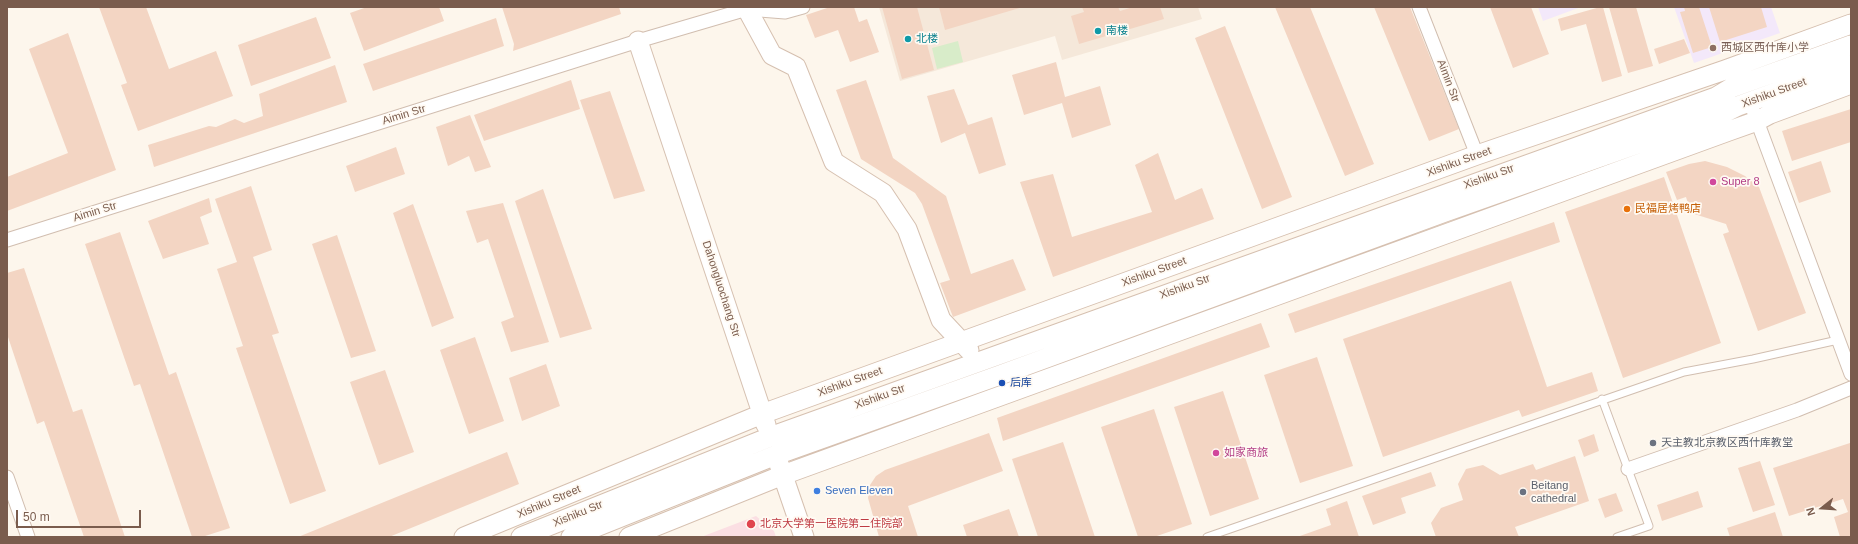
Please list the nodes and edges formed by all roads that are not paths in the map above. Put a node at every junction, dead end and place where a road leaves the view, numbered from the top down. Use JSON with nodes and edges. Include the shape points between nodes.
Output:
{"nodes":[{"id":1,"x":803,"y":7,"type":"edge"},
{"id":2,"x":1419,"y":7,"type":"edge"},
{"id":3,"x":747,"y":8,"type":"edge"},
{"id":4,"x":1851,"y":24,"type":"edge"},
{"id":5,"x":638,"y":41,"type":"junction"},
{"id":6,"x":1851,"y":45,"type":"edge"},
{"id":7,"x":1851,"y":65,"type":"edge"},
{"id":8,"x":1851,"y":84,"type":"edge"},
{"id":9,"x":1750,"y":102,"type":"junction"},
{"id":10,"x":1757,"y":121,"type":"junction"},
{"id":11,"x":1477,"y":155,"type":"junction"},
{"id":12,"x":7,"y":240,"type":"edge"},
{"id":13,"x":1838,"y":340,"type":"junction"},
{"id":14,"x":962,"y":342,"type":"junction"},
{"id":15,"x":979,"y":361,"type":"junction"},
{"id":16,"x":1851,"y":374,"type":"edge"},
{"id":17,"x":1851,"y":388,"type":"edge"},
{"id":18,"x":1602,"y":399,"type":"junction"},
{"id":19,"x":762,"y":414,"type":"junction"},
{"id":20,"x":773,"y":446,"type":"junction"},
{"id":21,"x":1628,"y":469,"type":"junction"},
{"id":22,"x":783,"y":475,"type":"junction"},
{"id":23,"x":7,"y":477,"type":"edge"},
{"id":24,"x":28,"y":537,"type":"edge"},
{"id":25,"x":464,"y":537,"type":"edge"},
{"id":26,"x":521,"y":537,"type":"edge"},
{"id":27,"x":571,"y":537,"type":"edge"},
{"id":28,"x":628,"y":537,"type":"edge"},
{"id":29,"x":804,"y":537,"type":"edge"},
{"id":30,"x":1207,"y":537,"type":"edge"},
{"id":31,"x":1618,"y":537,"type":"edge"}],
"edges":[{"from":1,"to":3,"type":"street","name":"Aimin Str","via":[[785,12]]},
{"from":2,"to":11,"type":"street","name":"Aimin Str"},
{"from":3,"to":5,"type":"street","name":"Aimin Str"},
{"from":3,"to":14,"type":"street","via":[[772,55],[796,67],[834,162],[884,193],[907,229],[941,320]]},
{"from":4,"to":11,"type":"street","name":"Xishiku Street"},
{"from":5,"to":12,"type":"street","name":"Aimin Str"},
{"from":5,"to":19,"type":"street","name":"Dahongluochang Str"},
{"from":6,"to":15,"type":"street","name":"Xishiku Str"},
{"from":7,"to":9,"type":"street","name":"Xishiku Street"},
{"from":8,"to":10,"type":"street","name":"Xishiku Street"},
{"from":9,"to":10,"type":"street"},
{"from":9,"to":20,"type":"street","name":"Xishiku Street","via":[[993,378]]},
{"from":10,"to":13,"type":"street"},
{"from":10,"to":22,"type":"street","name":"Xishiku Street"},
{"from":11,"to":14,"type":"street","name":"Xishiku Street"},
{"from":13,"to":16,"type":"street"},
{"from":13,"to":18,"type":"lane","via":[[1753,360],[1684,372]]},
{"from":14,"to":15,"type":"street"},
{"from":14,"to":19,"type":"street","name":"Xishiku Street"},
{"from":15,"to":20,"type":"street","name":"Xishiku Str"},
{"from":17,"to":21,"type":"street"},
{"from":18,"to":21,"type":"lane"},
{"from":18,"to":30,"type":"lane"},
{"from":19,"to":20,"type":"street","name":"Dahongluochang Str"},
{"from":19,"to":25,"type":"street","name":"Xishiku Street"},
{"from":20,"to":22,"type":"street","name":"Dahongluochang Str"},
{"from":20,"to":26,"type":"street","name":"Xishiku Str"},
{"from":20,"to":27,"type":"street","name":"Xishiku Street"},
{"from":21,"to":31,"type":"lane","via":[[1650,526]]},
{"from":22,"to":28,"type":"street","name":"Xishiku Street"},
{"from":22,"to":29,"type":"street","name":"Dahongluochang Str"},
{"from":23,"to":24,"type":"street"}]}
